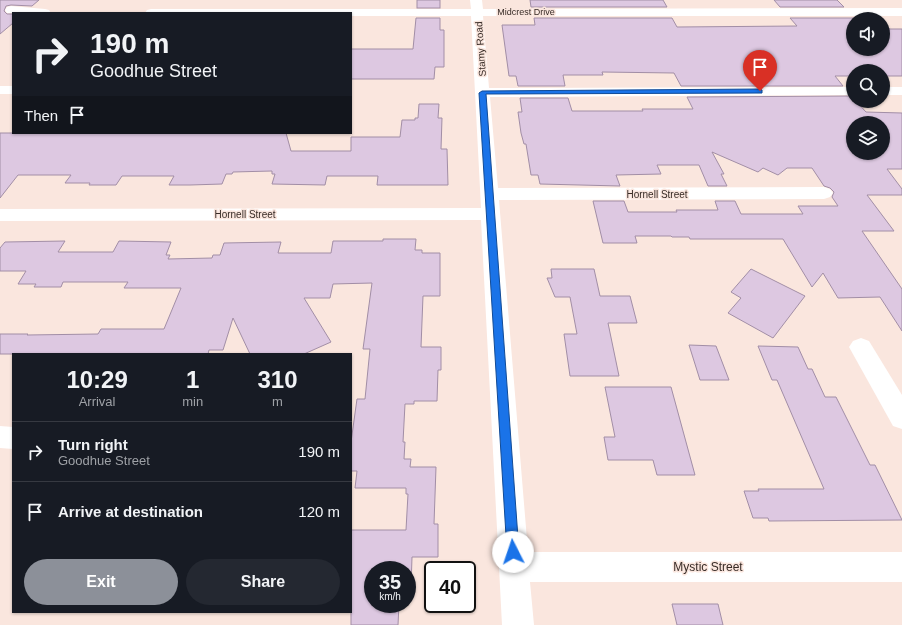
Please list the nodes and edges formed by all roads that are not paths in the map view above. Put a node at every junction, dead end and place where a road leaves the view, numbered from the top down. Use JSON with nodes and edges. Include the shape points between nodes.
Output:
{"nodes":[{"id":1,"x":477,"y":6,"type":"edge"},
{"id":2,"x":11,"y":10,"type":"dead end"},
{"id":3,"x":34,"y":12,"type":"edge"},
{"id":4,"x":324,"y":12,"type":"edge"},
{"id":5,"x":902,"y":12,"type":"edge"},
{"id":6,"x":0,"y":90,"type":"edge"},
{"id":7,"x":12,"y":90,"type":"edge"},
{"id":8,"x":846,"y":91,"type":"edge"},
{"id":9,"x":890,"y":91,"type":"edge"},
{"id":10,"x":902,"y":91,"type":"edge"},
{"id":11,"x":482,"y":93,"type":"junction"},
{"id":12,"x":824,"y":193,"type":"dead end"},
{"id":13,"x":490,"y":204,"type":"junction"},
{"id":14,"x":0,"y":215,"type":"edge"},
{"id":15,"x":861,"y":347,"type":"dead end"},
{"id":16,"x":902,"y":418,"type":"edge"},
{"id":17,"x":0,"y":438,"type":"edge"},
{"id":18,"x":12,"y":438,"type":"edge"},
{"id":19,"x":514,"y":567,"type":"junction"},
{"id":20,"x":902,"y":567,"type":"edge"},
{"id":21,"x":518,"y":625,"type":"edge"}],
"edges":[{"from":1,"to":4,"type":"street","name":"Midcrest Drive"},
{"from":1,"to":5,"type":"street","name":"Midcrest Drive"},
{"from":1,"to":11,"type":"street","name":"Stamy Road"},
{"from":2,"to":3,"type":"street"},
{"from":6,"to":7,"type":"street"},
{"from":8,"to":11,"type":"street"},
{"from":9,"to":10,"type":"street"},
{"from":11,"to":13,"type":"street","name":"Stamy Road"},
{"from":12,"to":13,"type":"street","name":"Hornell Street"},
{"from":13,"to":14,"type":"street","name":"Hornell Street"},
{"from":13,"to":19,"type":"street","name":"Stamy Road"},
{"from":15,"to":16,"type":"street"},
{"from":17,"to":18,"type":"street"},
{"from":19,"to":20,"type":"street","name":"Mystic Street"},
{"from":19,"to":21,"type":"street","name":"Stamy Road"}]}
